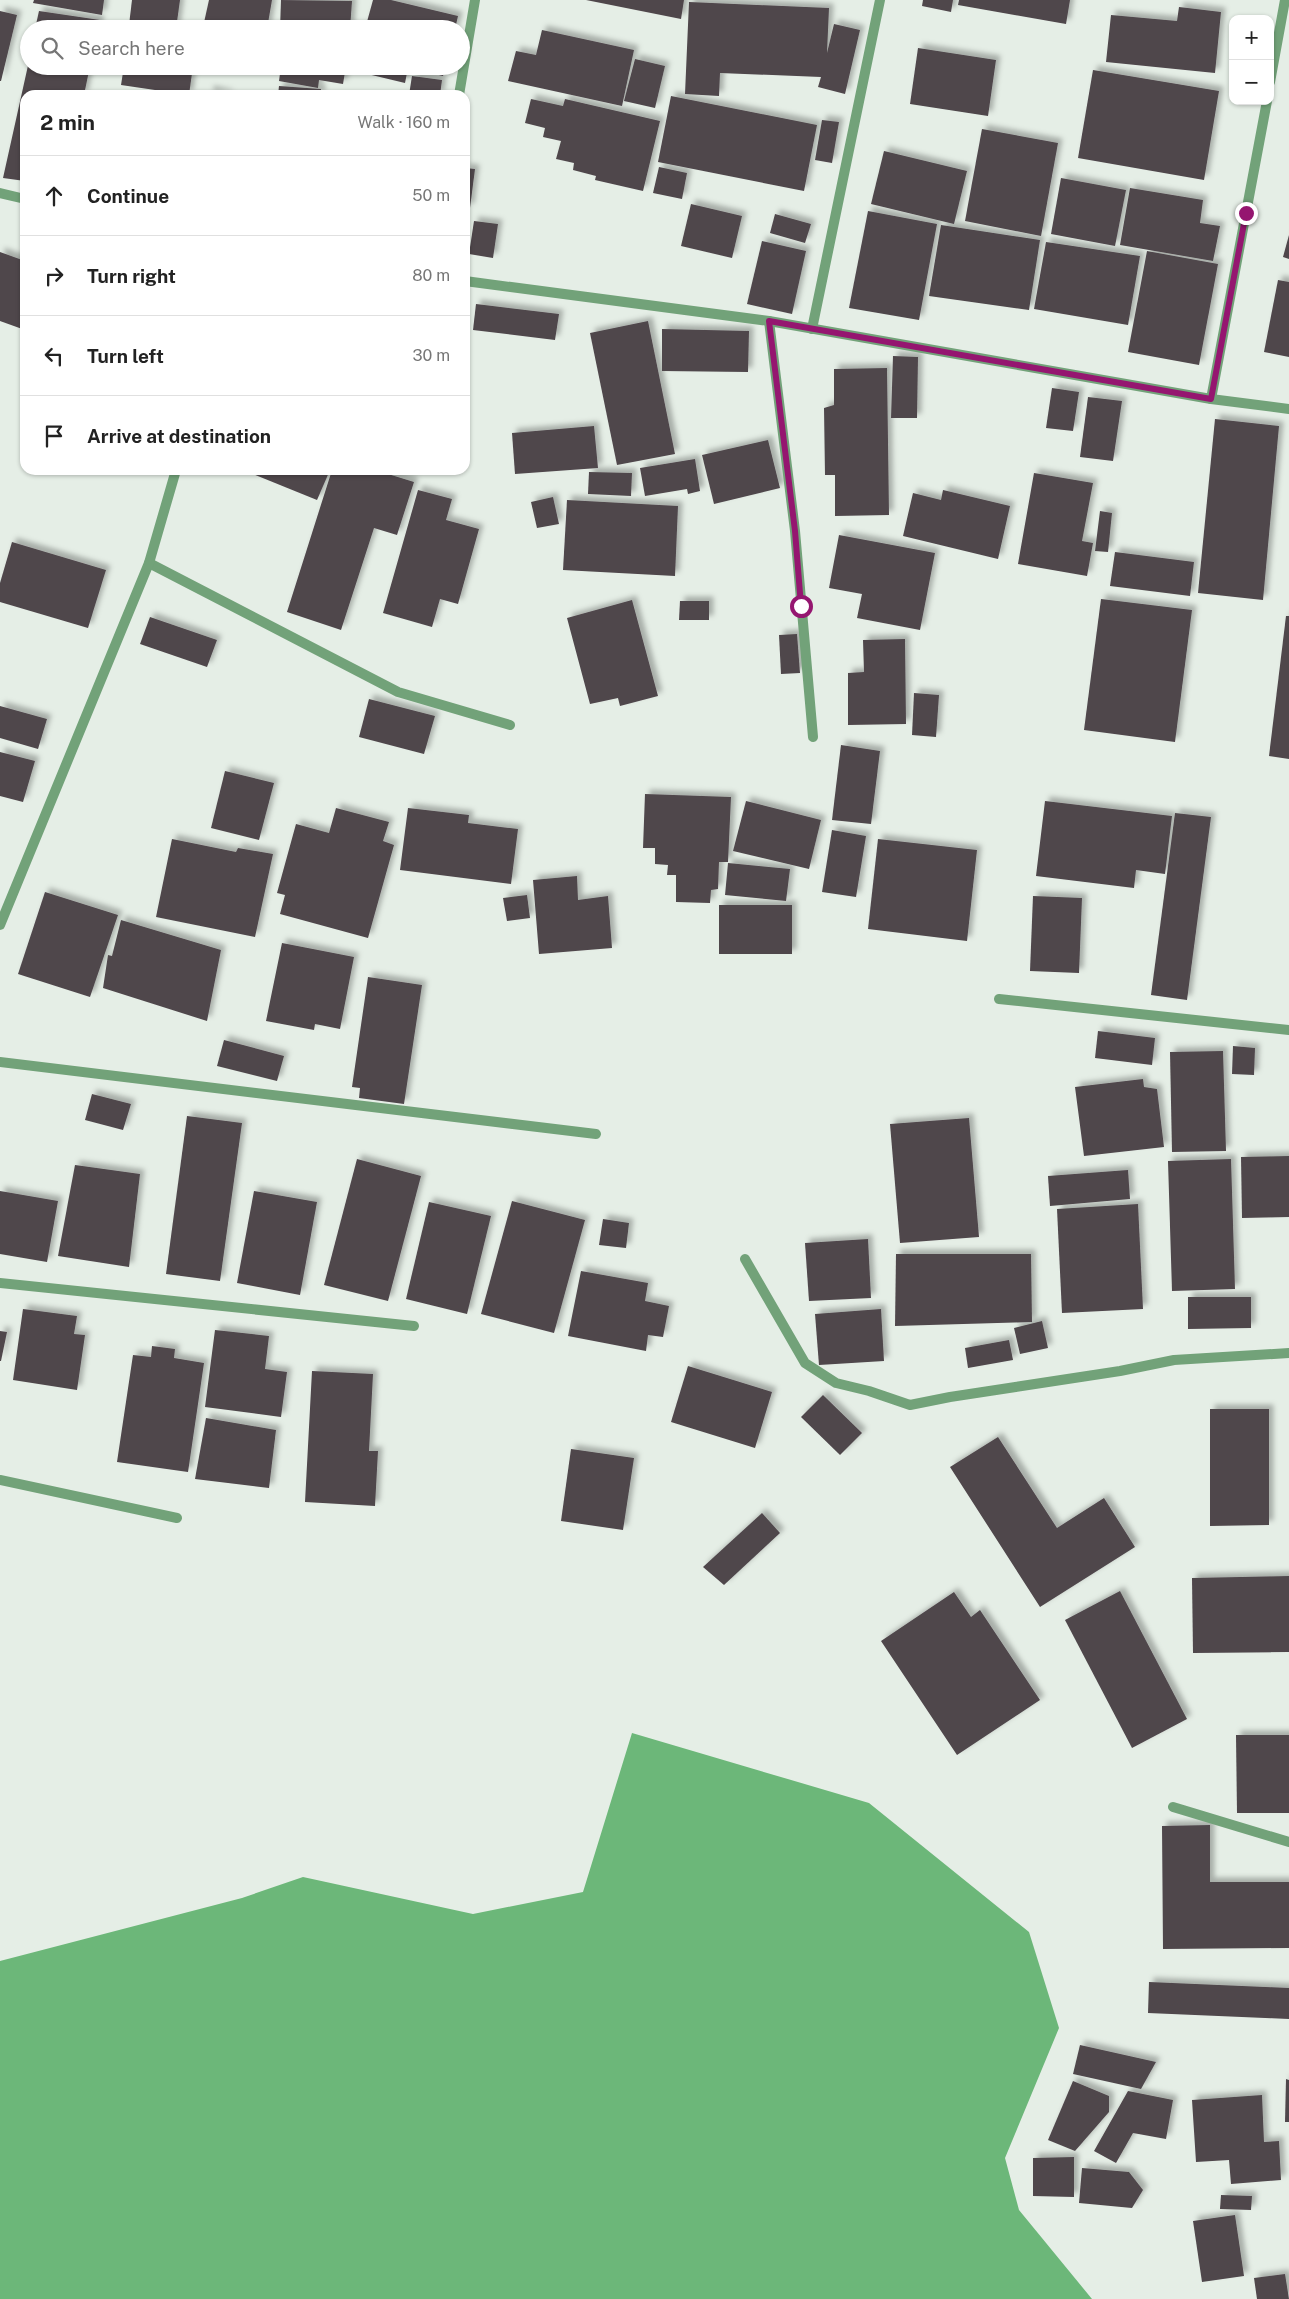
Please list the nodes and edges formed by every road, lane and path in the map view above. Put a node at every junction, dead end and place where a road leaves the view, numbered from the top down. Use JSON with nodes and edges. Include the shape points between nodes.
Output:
{"nodes":[{"id":1,"x":475,"y":0,"type":"edge"},
{"id":2,"x":880,"y":0,"type":"edge"},
{"id":3,"x":1286,"y":0,"type":"edge"},
{"id":4,"x":470,"y":30,"type":"edge"},
{"id":5,"x":1274,"y":62,"type":"edge"},
{"id":6,"x":462,"y":75,"type":"edge"},
{"id":7,"x":460,"y":90,"type":"edge"},
{"id":8,"x":1265,"y":105,"type":"edge"},
{"id":9,"x":0,"y":193,"type":"edge"},
{"id":10,"x":20,"y":198,"type":"edge"},
{"id":11,"x":470,"y":282,"type":"edge"},
{"id":12,"x":769,"y":321,"type":"junction"},
{"id":13,"x":812,"y":328,"type":"junction"},
{"id":14,"x":1211,"y":399,"type":"junction"},
{"id":15,"x":1289,"y":409,"type":"edge"},
{"id":16,"x":175,"y":475,"type":"edge"},
{"id":17,"x":149,"y":563,"type":"junction"},
{"id":18,"x":510,"y":725,"type":"dead end"},
{"id":19,"x":813,"y":737,"type":"dead end"},
{"id":20,"x":0,"y":925,"type":"edge"},
{"id":21,"x":999,"y":999,"type":"dead end"},
{"id":22,"x":1289,"y":1030,"type":"edge"},
{"id":23,"x":0,"y":1062,"type":"edge"},
{"id":24,"x":596,"y":1134,"type":"dead end"},
{"id":25,"x":745,"y":1260,"type":"dead end"},
{"id":26,"x":0,"y":1283,"type":"edge"},
{"id":27,"x":414,"y":1326,"type":"dead end"},
{"id":28,"x":1289,"y":1353,"type":"edge"},
{"id":29,"x":0,"y":1480,"type":"edge"},
{"id":30,"x":177,"y":1518,"type":"dead end"},
{"id":31,"x":1173,"y":1807,"type":"dead end"},
{"id":32,"x":1289,"y":1842,"type":"edge"}],
"edges":[{"from":1,"to":4,"type":"street"},
{"from":2,"to":13,"type":"street"},
{"from":3,"to":5,"type":"street"},
{"from":6,"to":7,"type":"street"},
{"from":8,"to":14,"type":"street"},
{"from":9,"to":10,"type":"street"},
{"from":11,"to":12,"type":"street"},
{"from":12,"to":13,"type":"street"},
{"from":12,"to":19,"type":"street","via":[[795,531]]},
{"from":13,"to":14,"type":"street"},
{"from":14,"to":15,"type":"street"},
{"from":16,"to":17,"type":"street"},
{"from":17,"to":18,"type":"street","via":[[398,692]]},
{"from":17,"to":20,"type":"street"},
{"from":21,"to":22,"type":"street"},
{"from":23,"to":24,"type":"street"},
{"from":25,"to":28,"type":"street","via":[[805,1363],[836,1383],[910,1405],[1174,1360]]},
{"from":26,"to":27,"type":"street"},
{"from":29,"to":30,"type":"street"},
{"from":31,"to":32,"type":"street"}]}
